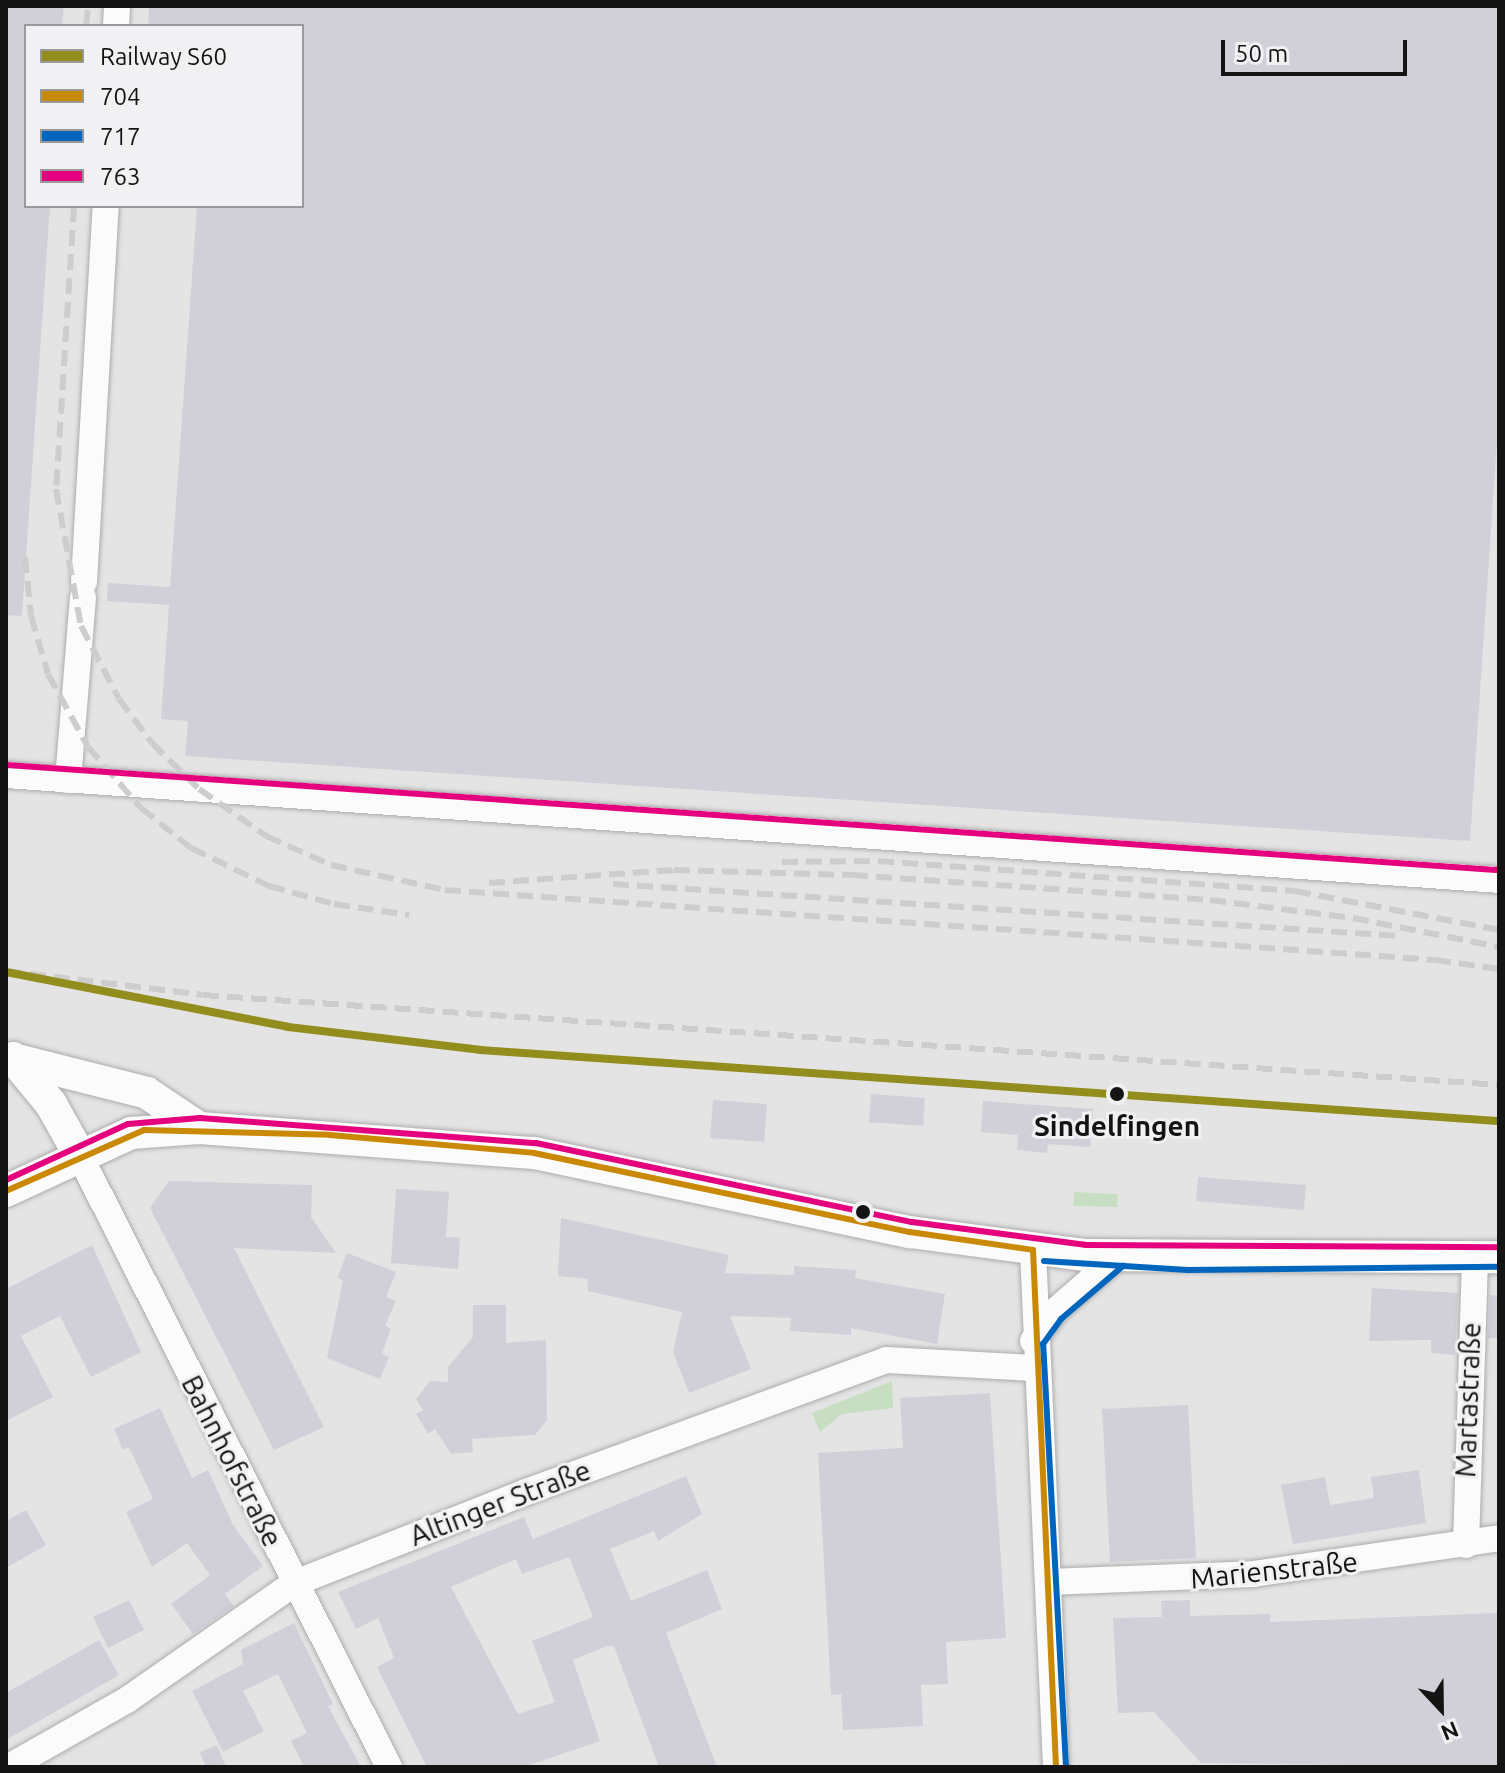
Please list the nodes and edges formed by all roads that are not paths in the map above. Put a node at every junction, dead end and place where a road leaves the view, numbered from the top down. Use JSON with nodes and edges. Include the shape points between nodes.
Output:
{"nodes":[{"id":1,"x":106,"y":208,"type":"edge"},
{"id":2,"x":6,"y":775,"type":"edge"},
{"id":3,"x":68,"y":780,"type":"junction"},
{"id":4,"x":1499,"y":880,"type":"edge"},
{"id":5,"x":10,"y":1056,"type":"edge"},
{"id":6,"x":199,"y":1128,"type":"junction"},
{"id":7,"x":79,"y":1154,"type":"junction"},
{"id":8,"x":6,"y":1191,"type":"edge"},
{"id":9,"x":1033,"y":1250,"type":"junction"},
{"id":10,"x":1487,"y":1256,"type":"edge"},
{"id":11,"x":1116,"y":1258,"type":"junction"},
{"id":12,"x":1033,"y":1341,"type":"junction"},
{"id":13,"x":1035,"y":1368,"type":"junction"},
{"id":14,"x":1499,"y":1538,"type":"edge"},
{"id":15,"x":1466,"y":1545,"type":"junction"},
{"id":16,"x":1048,"y":1582,"type":"junction"},
{"id":17,"x":295,"y":1583,"type":"junction"},
{"id":18,"x":9,"y":1767,"type":"edge"},
{"id":19,"x":389,"y":1767,"type":"edge"},
{"id":20,"x":1056,"y":1767,"type":"edge"}],
"edges":[{"from":1,"to":3,"type":"street"},
{"from":2,"to":3,"type":"street"},
{"from":3,"to":4,"type":"street"},
{"from":5,"to":6,"type":"main road","via":[[147,1093]]},
{"from":5,"to":7,"type":"main road","via":[[55,1111]]},
{"from":6,"to":7,"type":"main road","via":[[144,1130]]},
{"from":6,"to":9,"type":"main road","via":[[534,1153],[910,1232]]},
{"from":7,"to":8,"type":"main road"},
{"from":7,"to":17,"type":"street","name":"Bahnhofstraße"},
{"from":9,"to":11,"type":"main road"},
{"from":9,"to":12,"type":"street"},
{"from":10,"to":11,"type":"main road"},
{"from":10,"to":15,"type":"street","name":"Martastraße"},
{"from":11,"to":12,"type":"street","via":[[1054,1312]]},
{"from":12,"to":13,"type":"street"},
{"from":13,"to":16,"type":"street"},
{"from":13,"to":17,"type":"street","name":"Altinger Straße","via":[[915,1360],[855,1368]]},
{"from":14,"to":15,"type":"street","name":"Marienstraße"},
{"from":15,"to":16,"type":"street","name":"Marienstraße","via":[[1253,1574]]},
{"from":16,"to":20,"type":"street"},
{"from":17,"to":18,"type":"street","name":"Altinger Straße","via":[[127,1700]]},
{"from":17,"to":19,"type":"street","name":"Bahnhofstraße"}]}
